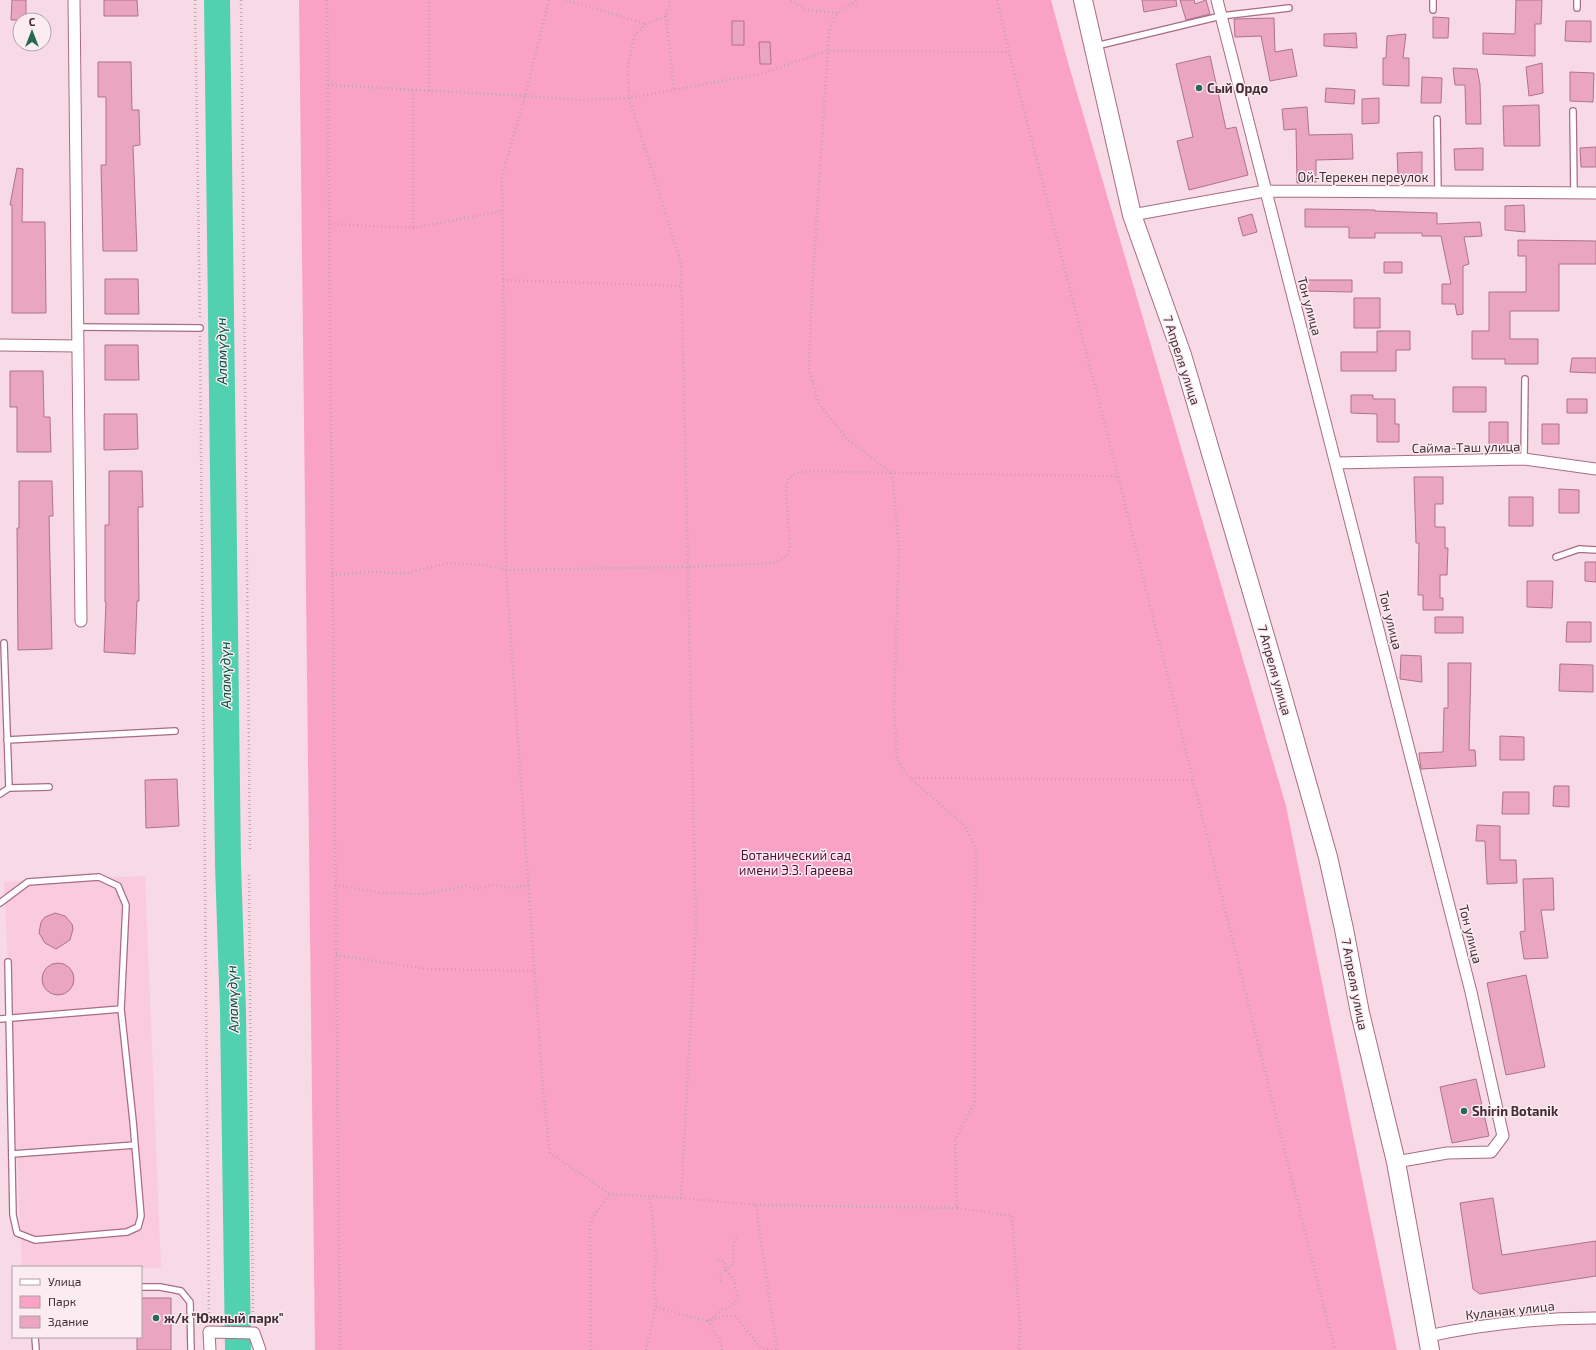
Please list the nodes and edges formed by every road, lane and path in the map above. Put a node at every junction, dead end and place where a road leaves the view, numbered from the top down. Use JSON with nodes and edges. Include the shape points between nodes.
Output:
{"nodes":[{"id":1,"x":74,"y":0,"type":"edge"},
{"id":2,"x":195,"y":0,"type":"edge"},
{"id":3,"x":241,"y":0,"type":"edge"},
{"id":4,"x":327,"y":0,"type":"edge"},
{"id":5,"x":430,"y":0,"type":"edge"},
{"id":6,"x":549,"y":0,"type":"edge"},
{"id":7,"x":566,"y":0,"type":"edge"},
{"id":8,"x":670,"y":0,"type":"edge"},
{"id":9,"x":791,"y":0,"type":"edge"},
{"id":10,"x":858,"y":0,"type":"edge"},
{"id":11,"x":997,"y":0,"type":"edge"},
{"id":12,"x":1083,"y":0,"type":"edge"},
{"id":13,"x":1217,"y":0,"type":"edge"},
{"id":14,"x":1434,"y":0,"type":"edge"},
{"id":15,"x":1577,"y":0,"type":"edge"},
{"id":16,"x":1289,"y":8,"type":"dead end"},
{"id":17,"x":1577,"y":8,"type":"dead end"},
{"id":18,"x":1434,"y":10,"type":"dead end"},
{"id":19,"x":838,"y":13,"type":"junction"},
{"id":20,"x":666,"y":16,"type":"junction"},
{"id":21,"x":1220,"y":16,"type":"junction"},
{"id":22,"x":646,"y":24,"type":"junction"},
{"id":23,"x":1094,"y":47,"type":"junction"},
{"id":24,"x":827,"y":51,"type":"junction"},
{"id":25,"x":1009,"y":52,"type":"junction"},
{"id":26,"x":328,"y":85,"type":"junction"},
{"id":27,"x":674,"y":89,"type":"junction"},
{"id":28,"x":413,"y":90,"type":"junction"},
{"id":29,"x":429,"y":91,"type":"junction"},
{"id":30,"x":525,"y":96,"type":"junction"},
{"id":31,"x":629,"y":98,"type":"junction"},
{"id":32,"x":1573,"y":111,"type":"dead end"},
{"id":33,"x":1437,"y":119,"type":"dead end"},
{"id":34,"x":1265,"y":191,"type":"junction"},
{"id":35,"x":1438,"y":192,"type":"junction"},
{"id":36,"x":1574,"y":193,"type":"junction"},
{"id":37,"x":1596,"y":193,"type":"edge"},
{"id":38,"x":502,"y":211,"type":"junction"},
{"id":39,"x":1132,"y":215,"type":"junction"},
{"id":40,"x":329,"y":224,"type":"junction"},
{"id":41,"x":413,"y":228,"type":"junction"},
{"id":42,"x":503,"y":280,"type":"junction"},
{"id":43,"x":682,"y":286,"type":"junction"},
{"id":44,"x":77,"y":327,"type":"junction"},
{"id":45,"x":200,"y":328,"type":"junction"},
{"id":46,"x":0,"y":345,"type":"edge"},
{"id":47,"x":78,"y":346,"type":"junction"},
{"id":48,"x":1524,"y":379,"type":"dead end"},
{"id":49,"x":1524,"y":459,"type":"junction"},
{"id":50,"x":1336,"y":463,"type":"junction"},
{"id":51,"x":1596,"y":469,"type":"edge"},
{"id":52,"x":892,"y":473,"type":"junction"},
{"id":53,"x":1118,"y":476,"type":"junction"},
{"id":54,"x":1596,"y":550,"type":"edge"},
{"id":55,"x":1556,"y":557,"type":"dead end"},
{"id":56,"x":688,"y":567,"type":"junction"},
{"id":57,"x":506,"y":570,"type":"junction"},
{"id":58,"x":332,"y":575,"type":"junction"},
{"id":59,"x":81,"y":621,"type":"dead end"},
{"id":60,"x":4,"y":643,"type":"dead end"},
{"id":61,"x":175,"y":732,"type":"dead end"},
{"id":62,"x":8,"y":740,"type":"junction"},
{"id":63,"x":911,"y":778,"type":"junction"},
{"id":64,"x":1193,"y":780,"type":"junction"},
{"id":65,"x":49,"y":787,"type":"dead end"},
{"id":66,"x":9,"y":788,"type":"junction"},
{"id":67,"x":0,"y":794,"type":"edge"},
{"id":68,"x":250,"y":852,"type":"dead end"},
{"id":69,"x":249,"y":875,"type":"dead end"},
{"id":70,"x":336,"y":885,"type":"junction"},
{"id":71,"x":528,"y":885,"type":"junction"},
{"id":72,"x":0,"y":903,"type":"edge"},
{"id":73,"x":336,"y":955,"type":"junction"},
{"id":74,"x":8,"y":962,"type":"dead end"},
{"id":75,"x":535,"y":971,"type":"junction"},
{"id":76,"x":121,"y":1009,"type":"junction"},
{"id":77,"x":10,"y":1018,"type":"junction"},
{"id":78,"x":0,"y":1019,"type":"edge"},
{"id":79,"x":135,"y":1146,"type":"junction"},
{"id":80,"x":12,"y":1154,"type":"junction"},
{"id":81,"x":1396,"y":1162,"type":"junction"},
{"id":82,"x":610,"y":1194,"type":"junction"},
{"id":83,"x":648,"y":1196,"type":"junction"},
{"id":84,"x":682,"y":1198,"type":"junction"},
{"id":85,"x":756,"y":1205,"type":"junction"},
{"id":86,"x":957,"y":1208,"type":"junction"},
{"id":87,"x":737,"y":1237,"type":"dead end"},
{"id":88,"x":718,"y":1259,"type":"dead end"},
{"id":89,"x":726,"y":1270,"type":"junction"},
{"id":90,"x":721,"y":1284,"type":"dead end"},
{"id":91,"x":142,"y":1287,"type":"edge"},
{"id":92,"x":656,"y":1306,"type":"junction"},
{"id":93,"x":1596,"y":1318,"type":"edge"},
{"id":94,"x":708,"y":1321,"type":"junction"},
{"id":95,"x":211,"y":1332,"type":"junction"},
{"id":96,"x":250,"y":1333,"type":"junction"},
{"id":97,"x":35,"y":1338,"type":"edge"},
{"id":98,"x":1429,"y":1343,"type":"edge"},
{"id":99,"x":36,"y":1350,"type":"edge"},
{"id":100,"x":190,"y":1350,"type":"edge"},
{"id":101,"x":210,"y":1350,"type":"edge"},
{"id":102,"x":260,"y":1350,"type":"edge"},
{"id":103,"x":340,"y":1350,"type":"edge"},
{"id":104,"x":591,"y":1350,"type":"edge"},
{"id":105,"x":646,"y":1350,"type":"edge"},
{"id":106,"x":722,"y":1350,"type":"edge"},
{"id":107,"x":777,"y":1350,"type":"edge"},
{"id":108,"x":1019,"y":1350,"type":"edge"},
{"id":109,"x":1335,"y":1350,"type":"edge"}],
"edges":[{"from":1,"to":44,"type":"street"},
{"from":2,"to":45,"type":"path"},
{"from":3,"to":68,"type":"path"},
{"from":4,"to":26,"type":"path"},
{"from":5,"to":29,"type":"path"},
{"from":6,"to":30,"type":"path"},
{"from":7,"to":22,"type":"path"},
{"from":8,"to":20,"type":"path"},
{"from":9,"to":19,"type":"path","via":[[806,10]]},
{"from":10,"to":19,"type":"path"},
{"from":11,"to":25,"type":"path"},
{"from":12,"to":23,"type":"main road","name":"7 Апреля улица"},
{"from":13,"to":21,"type":"street","name":"Тон улица"},
{"from":14,"to":18,"type":"lane"},
{"from":15,"to":17,"type":"lane"},
{"from":16,"to":21,"type":"lane"},
{"from":19,"to":24,"type":"path","via":[[832,21]]},
{"from":20,"to":22,"type":"path"},
{"from":20,"to":27,"type":"path"},
{"from":21,"to":23,"type":"lane"},
{"from":21,"to":34,"type":"street","name":"Тон улица"},
{"from":22,"to":31,"type":"path","via":[[635,35],[628,64]]},
{"from":23,"to":39,"type":"main road","name":"7 Апреля улица"},
{"from":24,"to":25,"type":"path"},
{"from":24,"to":27,"type":"path","via":[[760,74]]},
{"from":24,"to":52,"type":"path","via":[[809,369],[819,404],[846,438]]},
{"from":25,"to":53,"type":"path"},
{"from":26,"to":28,"type":"path"},
{"from":26,"to":40,"type":"path"},
{"from":27,"to":31,"type":"path"},
{"from":28,"to":29,"type":"path"},
{"from":28,"to":41,"type":"path"},
{"from":29,"to":30,"type":"path"},
{"from":30,"to":31,"type":"path","via":[[578,100]]},
{"from":30,"to":38,"type":"path","via":[[502,176]]},
{"from":31,"to":43,"type":"path","via":[[682,262]]},
{"from":32,"to":36,"type":"lane"},
{"from":33,"to":35,"type":"lane"},
{"from":34,"to":35,"type":"street","name":"Ой-Терекен переулок"},
{"from":34,"to":39,"type":"street","name":"Ой-Терекен переулок"},
{"from":34,"to":50,"type":"street","name":"Тон улица"},
{"from":35,"to":36,"type":"street","name":"Ой-Терекен переулок"},
{"from":36,"to":37,"type":"street","name":"Ой-Терекен переулок"},
{"from":38,"to":41,"type":"path"},
{"from":38,"to":42,"type":"path"},
{"from":39,"to":81,"type":"main road","name":"7 Апреля улица","via":[[1182,355],[1306,776],[1328,857],[1360,1013]]},
{"from":40,"to":41,"type":"path"},
{"from":40,"to":58,"type":"path"},
{"from":42,"to":43,"type":"path"},
{"from":42,"to":57,"type":"path"},
{"from":43,"to":56,"type":"path"},
{"from":44,"to":45,"type":"lane"},
{"from":44,"to":47,"type":"street"},
{"from":45,"to":95,"type":"path"},
{"from":46,"to":47,"type":"street"},
{"from":47,"to":59,"type":"street"},
{"from":48,"to":49,"type":"lane"},
{"from":49,"to":50,"type":"street","name":"Сайма-Таш улица"},
{"from":49,"to":51,"type":"street","name":"Сайма-Таш улица"},
{"from":50,"to":81,"type":"street","name":"Тон улица","via":[[1469,984],[1503,1136],[1491,1152],[1446,1153]]},
{"from":52,"to":53,"type":"path"},
{"from":52,"to":56,"type":"path","via":[[798,472],[789,478],[786,489],[790,546],[787,556],[775,563]]},
{"from":52,"to":63,"type":"path","via":[[899,547],[894,706],[896,759]]},
{"from":53,"to":64,"type":"path"},
{"from":54,"to":55,"type":"lane","via":[[1579,549]]},
{"from":56,"to":57,"type":"path"},
{"from":56,"to":84,"type":"path","via":[[696,926]]},
{"from":57,"to":58,"type":"path","via":[[485,565],[448,564],[406,573],[367,572]]},
{"from":57,"to":71,"type":"path"},
{"from":58,"to":70,"type":"path"},
{"from":60,"to":62,"type":"lane"},
{"from":61,"to":62,"type":"lane"},
{"from":62,"to":66,"type":"lane"},
{"from":63,"to":64,"type":"path"},
{"from":63,"to":86,"type":"path","via":[[965,826],[976,848],[975,1102],[956,1140]]},
{"from":64,"to":109,"type":"path"},
{"from":65,"to":66,"type":"lane"},
{"from":66,"to":67,"type":"lane"},
{"from":69,"to":96,"type":"path"},
{"from":70,"to":71,"type":"path","via":[[382,893],[425,894],[466,886],[477,889],[494,885],[511,888]]},
{"from":70,"to":73,"type":"path"},
{"from":71,"to":75,"type":"path"},
{"from":72,"to":76,"type":"lane","via":[[28,882],[99,877],[118,886],[126,905]]},
{"from":73,"to":75,"type":"path","via":[[426,969]]},
{"from":73,"to":103,"type":"path"},
{"from":74,"to":77,"type":"lane"},
{"from":75,"to":82,"type":"path","via":[[550,1153]]},
{"from":76,"to":77,"type":"lane"},
{"from":76,"to":79,"type":"lane"},
{"from":77,"to":78,"type":"lane"},
{"from":77,"to":80,"type":"lane"},
{"from":79,"to":80,"type":"lane"},
{"from":79,"to":80,"type":"lane","via":[[141,1216],[138,1227],[127,1232],[35,1240],[17,1233],[12,1215]]},
{"from":81,"to":98,"type":"main road","name":"7 Апреля улица"},
{"from":82,"to":83,"type":"path"},
{"from":82,"to":104,"type":"path","via":[[590,1221]]},
{"from":83,"to":84,"type":"path"},
{"from":83,"to":92,"type":"path","via":[[656,1255]]},
{"from":84,"to":85,"type":"path"},
{"from":85,"to":86,"type":"path"},
{"from":85,"to":107,"type":"path"},
{"from":86,"to":108,"type":"path","via":[[1012,1216],[1020,1326]]},
{"from":87,"to":89,"type":"path","via":[[733,1246],[733,1264]]},
{"from":88,"to":89,"type":"path","via":[[724,1262]]},
{"from":89,"to":90,"type":"path","via":[[720,1276]]},
{"from":89,"to":94,"type":"path","via":[[735,1281],[738,1298],[731,1306]]},
{"from":91,"to":100,"type":"lane","via":[[181,1291],[190,1302]]},
{"from":92,"to":94,"type":"path"},
{"from":92,"to":105,"type":"path"},
{"from":93,"to":98,"type":"street","name":"Куланак улица","via":[[1551,1318],[1467,1328]]},
{"from":94,"to":106,"type":"path"},
{"from":94,"to":107,"type":"path","via":[[724,1316],[736,1316],[757,1345],[767,1350]]},
{"from":95,"to":96,"type":"street"},
{"from":95,"to":101,"type":"street"},
{"from":96,"to":102,"type":"street"},
{"from":97,"to":99,"type":"lane"}]}
